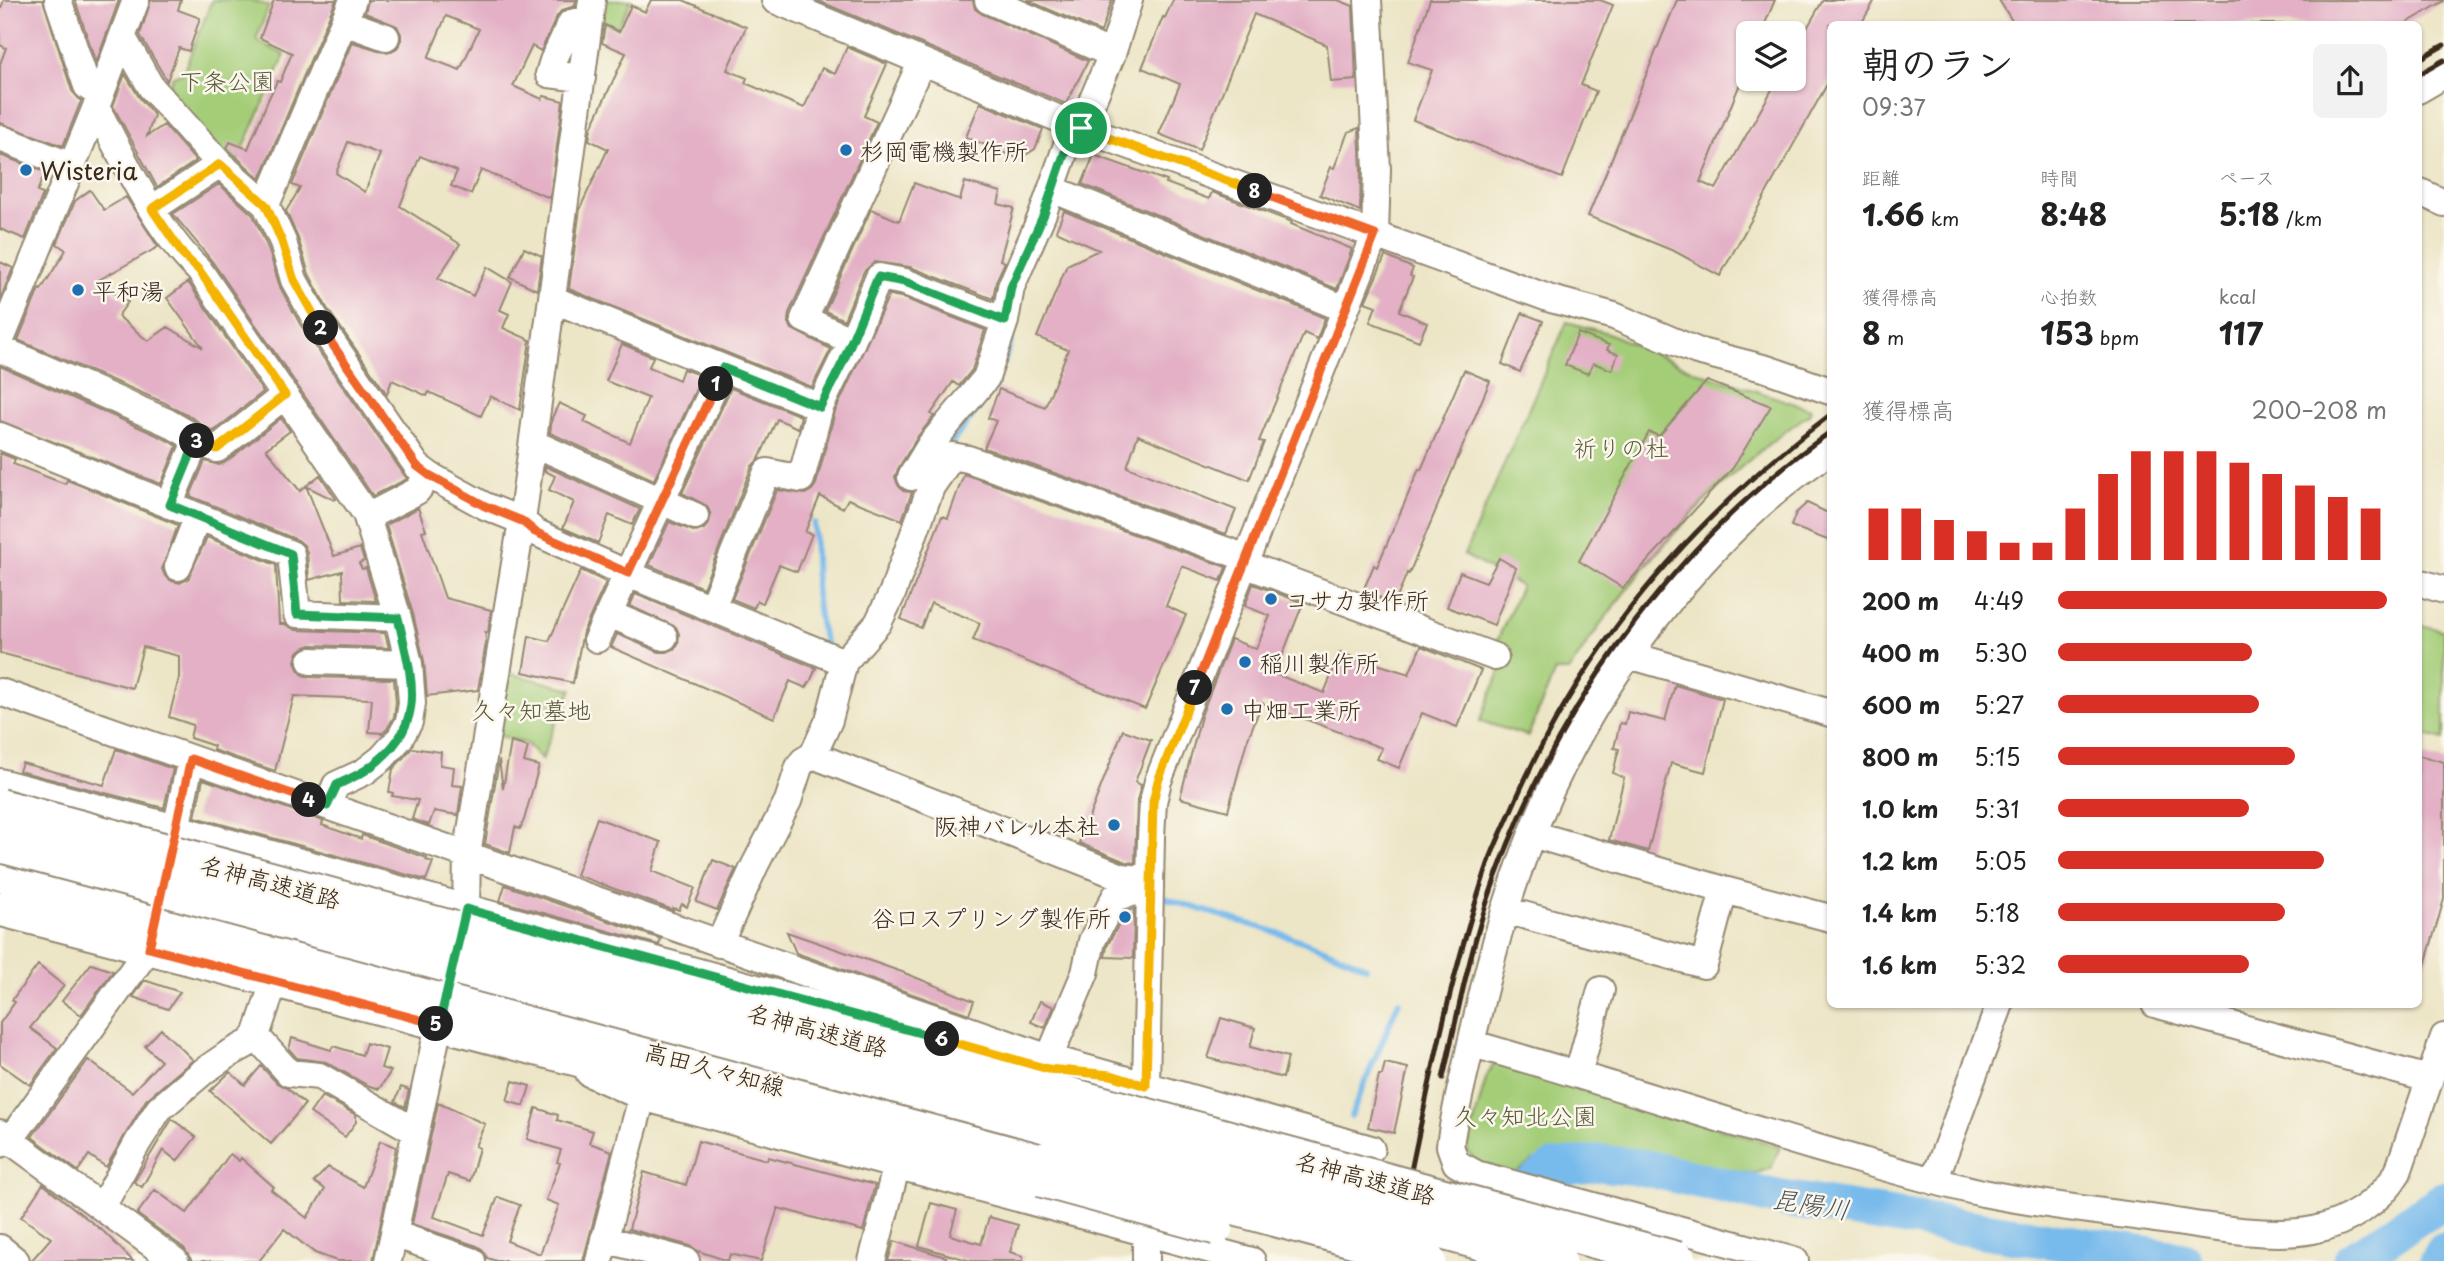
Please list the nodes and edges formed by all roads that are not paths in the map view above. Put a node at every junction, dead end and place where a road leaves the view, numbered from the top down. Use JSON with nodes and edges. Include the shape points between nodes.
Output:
{"nodes":[{"id":1,"x":58,"y":0,"type":"edge"},
{"id":2,"x":136,"y":0,"type":"edge"},
{"id":3,"x":775,"y":0,"type":"edge"},
{"id":4,"x":988,"y":0,"type":"edge"},
{"id":5,"x":1129,"y":0,"type":"edge"},
{"id":6,"x":1368,"y":0,"type":"edge"},
{"id":7,"x":591,"y":10,"type":"edge"},
{"id":8,"x":349,"y":11,"type":"edge"},
{"id":9,"x":386,"y":37,"type":"dead end"},
{"id":10,"x":123,"y":38,"type":"junction"},
{"id":11,"x":1112,"y":54,"type":"junction"},
{"id":12,"x":921,"y":63,"type":"junction"},
{"id":13,"x":2444,"y":75,"type":"edge"},
{"id":14,"x":2422,"y":88,"type":"edge"},
{"id":15,"x":98,"y":101,"type":"junction"},
{"id":16,"x":1077,"y":127,"type":"junction"},
{"id":17,"x":0,"y":138,"type":"edge"},
{"id":18,"x":220,"y":164,"type":"junction"},
{"id":19,"x":72,"y":166,"type":"junction"},
{"id":20,"x":1059,"y":192,"type":"junction"},
{"id":21,"x":2422,"y":193,"type":"edge"},
{"id":22,"x":2444,"y":203,"type":"edge"},
{"id":23,"x":266,"y":205,"type":"junction"},
{"id":24,"x":152,"y":209,"type":"junction"},
{"id":25,"x":1375,"y":235,"type":"junction"},
{"id":26,"x":552,"y":299,"type":"junction"},
{"id":27,"x":1345,"y":309,"type":"junction"},
{"id":28,"x":1005,"y":321,"type":"junction"},
{"id":29,"x":852,"y":341,"type":"junction"},
{"id":30,"x":0,"y":342,"type":"edge"},
{"id":31,"x":0,"y":349,"type":"edge"},
{"id":32,"x":723,"y":368,"type":"junction"},
{"id":33,"x":1827,"y":390,"type":"edge"},
{"id":34,"x":285,"y":395,"type":"junction"},
{"id":35,"x":820,"y":407,"type":"junction"},
{"id":36,"x":0,"y":436,"type":"edge"},
{"id":37,"x":191,"y":439,"type":"junction"},
{"id":38,"x":533,"y":443,"type":"junction"},
{"id":39,"x":940,"y":451,"type":"junction"},
{"id":40,"x":1827,"y":453,"type":"edge"},
{"id":41,"x":429,"y":475,"type":"junction"},
{"id":42,"x":911,"y":477,"type":"dead end"},
{"id":43,"x":663,"y":500,"type":"junction"},
{"id":44,"x":170,"y":505,"type":"junction"},
{"id":45,"x":198,"y":516,"type":"junction"},
{"id":46,"x":695,"y":516,"type":"dead end"},
{"id":47,"x":367,"y":517,"type":"junction"},
{"id":48,"x":522,"y":521,"type":"junction"},
{"id":49,"x":1245,"y":561,"type":"junction"},
{"id":50,"x":178,"y":567,"type":"dead end"},
{"id":51,"x":628,"y":573,"type":"junction"},
{"id":52,"x":2422,"y":583,"type":"edge"},
{"id":53,"x":2444,"y":590,"type":"edge"},
{"id":54,"x":712,"y":607,"type":"junction"},
{"id":55,"x":609,"y":614,"type":"junction"},
{"id":56,"x":398,"y":618,"type":"junction"},
{"id":57,"x":664,"y":637,"type":"dead end"},
{"id":58,"x":597,"y":639,"type":"dead end"},
{"id":59,"x":1629,"y":655,"type":"junction"},
{"id":60,"x":1495,"y":657,"type":"dead end"},
{"id":61,"x":839,"y":660,"type":"junction"},
{"id":62,"x":311,"y":661,"type":"dead end"},
{"id":63,"x":408,"y":664,"type":"junction"},
{"id":64,"x":0,"y":692,"type":"edge"},
{"id":65,"x":1827,"y":712,"type":"edge"},
{"id":66,"x":813,"y":755,"type":"junction"},
{"id":67,"x":191,"y":759,"type":"junction"},
{"id":68,"x":0,"y":782,"type":"edge"},
{"id":69,"x":327,"y":806,"type":"junction"},
{"id":70,"x":0,"y":808,"type":"edge"},
{"id":71,"x":177,"y":828,"type":"junction"},
{"id":72,"x":1532,"y":834,"type":"junction"},
{"id":73,"x":0,"y":843,"type":"edge"},
{"id":74,"x":467,"y":855,"type":"junction"},
{"id":75,"x":0,"y":875,"type":"edge"},
{"id":76,"x":1150,"y":880,"type":"junction"},
{"id":77,"x":1724,"y":890,"type":"junction"},
{"id":78,"x":0,"y":909,"type":"edge"},
{"id":79,"x":466,"y":909,"type":"junction"},
{"id":80,"x":1505,"y":909,"type":"junction"},
{"id":81,"x":155,"y":916,"type":"junction"},
{"id":82,"x":1827,"y":917,"type":"edge"},
{"id":83,"x":719,"y":944,"type":"junction"},
{"id":84,"x":149,"y":948,"type":"junction"},
{"id":85,"x":274,"y":982,"type":"junction"},
{"id":86,"x":1601,"y":990,"type":"dead end"},
{"id":87,"x":1999,"y":1008,"type":"edge"},
{"id":88,"x":2170,"y":1008,"type":"edge"},
{"id":89,"x":442,"y":1010,"type":"junction"},
{"id":90,"x":257,"y":1036,"type":"junction"},
{"id":91,"x":2444,"y":1037,"type":"edge"},
{"id":92,"x":1472,"y":1040,"type":"junction"},
{"id":93,"x":530,"y":1046,"type":"junction"},
{"id":94,"x":1049,"y":1058,"type":"junction"},
{"id":95,"x":1578,"y":1074,"type":"junction"},
{"id":96,"x":1111,"y":1075,"type":"junction"},
{"id":97,"x":2429,"y":1079,"type":"junction"},
{"id":98,"x":1157,"y":1089,"type":"junction"},
{"id":99,"x":642,"y":1097,"type":"junction"},
{"id":100,"x":415,"y":1132,"type":"junction"},
{"id":101,"x":3,"y":1139,"type":"edge"},
{"id":102,"x":1371,"y":1149,"type":"dead end"},
{"id":103,"x":897,"y":1164,"type":"junction"},
{"id":104,"x":1044,"y":1169,"type":"junction"},
{"id":105,"x":1934,"y":1181,"type":"junction"},
{"id":106,"x":1556,"y":1195,"type":"junction"},
{"id":107,"x":102,"y":1207,"type":"junction"},
{"id":108,"x":1146,"y":1232,"type":"junction"},
{"id":109,"x":394,"y":1234,"type":"junction"},
{"id":110,"x":0,"y":1248,"type":"edge"},
{"id":111,"x":602,"y":1250,"type":"edge"},
{"id":112,"x":16,"y":1261,"type":"edge"},
{"id":113,"x":175,"y":1261,"type":"edge"},
{"id":114,"x":388,"y":1261,"type":"edge"},
{"id":115,"x":472,"y":1261,"type":"edge"},
{"id":116,"x":686,"y":1261,"type":"edge"},
{"id":117,"x":872,"y":1261,"type":"edge"},
{"id":118,"x":1146,"y":1261,"type":"edge"},
{"id":119,"x":1252,"y":1261,"type":"edge"},
{"id":120,"x":1340,"y":1261,"type":"edge"},
{"id":121,"x":1429,"y":1261,"type":"edge"},
{"id":122,"x":1546,"y":1261,"type":"edge"},
{"id":123,"x":1557,"y":1261,"type":"edge"},
{"id":124,"x":1677,"y":1261,"type":"edge"},
{"id":125,"x":1795,"y":1261,"type":"edge"}],
"edges":[{"from":1,"to":15,"type":"street","via":[[87,86]]},
{"from":2,"to":10,"type":"street"},
{"from":3,"to":12,"type":"street"},
{"from":4,"to":11,"type":"street"},
{"from":5,"to":11,"type":"street"},
{"from":6,"to":25,"type":"street","via":[[1377,169]]},
{"from":7,"to":26,"type":"street","via":[[571,23],[549,74],[582,78]]},
{"from":8,"to":9,"type":"street"},
{"from":8,"to":23,"type":"street"},
{"from":10,"to":15,"type":"street"},
{"from":10,"to":18,"type":"street","via":[[151,86]]},
{"from":11,"to":16,"type":"street"},
{"from":12,"to":16,"type":"street"},
{"from":12,"to":29,"type":"street","via":[[794,314]]},
{"from":13,"to":14,"type":"street"},
{"from":15,"to":19,"type":"street"},
{"from":15,"to":24,"type":"street"},
{"from":16,"to":20,"type":"street"},
{"from":16,"to":25,"type":"street"},
{"from":17,"to":19,"type":"street"},
{"from":18,"to":23,"type":"street"},
{"from":18,"to":24,"type":"street"},
{"from":19,"to":30,"type":"street"},
{"from":20,"to":27,"type":"street"},
{"from":20,"to":28,"type":"street","via":[[1011,287]]},
{"from":21,"to":22,"type":"street"},
{"from":23,"to":41,"type":"street","via":[[294,280],[314,316],[417,466]]},
{"from":24,"to":34,"type":"street"},
{"from":25,"to":27,"type":"street"},
{"from":25,"to":33,"type":"street","via":[[1551,299],[1614,316],[1697,351]]},
{"from":26,"to":32,"type":"street"},
{"from":26,"to":38,"type":"street"},
{"from":27,"to":49,"type":"street"},
{"from":28,"to":29,"type":"street","via":[[905,282],[878,277]]},
{"from":28,"to":39,"type":"street","via":[[980,403]]},
{"from":29,"to":35,"type":"street"},
{"from":31,"to":37,"type":"street","via":[[167,422]]},
{"from":32,"to":35,"type":"street"},
{"from":32,"to":43,"type":"street"},
{"from":34,"to":37,"type":"street","via":[[217,449]]},
{"from":34,"to":47,"type":"street"},
{"from":35,"to":54,"type":"street","via":[[801,479],[767,471]]},
{"from":36,"to":44,"type":"street"},
{"from":37,"to":44,"type":"street","via":[[195,444]]},
{"from":38,"to":43,"type":"street"},
{"from":38,"to":48,"type":"street"},
{"from":39,"to":42,"type":"street"},
{"from":39,"to":49,"type":"street"},
{"from":39,"to":61,"type":"street","via":[[931,487],[878,623]]},
{"from":40,"to":59,"type":"street","via":[[1741,523],[1682,586]]},
{"from":41,"to":47,"type":"street","via":[[417,491]]},
{"from":41,"to":48,"type":"street"},
{"from":43,"to":46,"type":"street"},
{"from":43,"to":51,"type":"street"},
{"from":44,"to":45,"type":"street"},
{"from":45,"to":50,"type":"street"},
{"from":45,"to":56,"type":"street","via":[[291,554],[297,614]]},
{"from":47,"to":56,"type":"street"},
{"from":48,"to":51,"type":"street","via":[[535,532]]},
{"from":48,"to":74,"type":"street"},
{"from":49,"to":60,"type":"street"},
{"from":49,"to":76,"type":"street","via":[[1158,781]]},
{"from":51,"to":54,"type":"street"},
{"from":51,"to":55,"type":"street"},
{"from":52,"to":53,"type":"street"},
{"from":54,"to":61,"type":"street"},
{"from":55,"to":57,"type":"street"},
{"from":55,"to":58,"type":"street"},
{"from":56,"to":63,"type":"street"},
{"from":59,"to":65,"type":"street"},
{"from":59,"to":72,"type":"street","via":[[1586,723]]},
{"from":61,"to":66,"type":"street","via":[[828,720]]},
{"from":62,"to":63,"type":"street"},
{"from":63,"to":69,"type":"street","via":[[412,703],[400,738],[382,758],[337,785]]},
{"from":64,"to":67,"type":"street"},
{"from":66,"to":76,"type":"street","via":[[1122,877]]},
{"from":66,"to":83,"type":"street","via":[[799,767],[788,801]]},
{"from":67,"to":69,"type":"street"},
{"from":67,"to":71,"type":"street"},
{"from":68,"to":71,"type":"street"},
{"from":69,"to":74,"type":"street"},
{"from":70,"to":124,"type":"highway","name":"名神高速道路","bridge":true},
{"from":71,"to":79,"type":"street"},
{"from":71,"to":81,"type":"street"},
{"from":72,"to":77,"type":"street"},
{"from":72,"to":80,"type":"street"},
{"from":73,"to":123,"type":"highway","name":"名神高速道路","bridge":true},
{"from":74,"to":79,"type":"street"},
{"from":74,"to":83,"type":"street"},
{"from":75,"to":81,"type":"main road","name":"高田久々知線"},
{"from":76,"to":94,"type":"street","via":[[1132,893],[1115,897],[1092,941],[1085,973]]},
{"from":76,"to":98,"type":"street"},
{"from":77,"to":80,"type":"street","via":[[1704,965]]},
{"from":77,"to":82,"type":"street"},
{"from":78,"to":84,"type":"main road","name":"高田久々知線"},
{"from":79,"to":89,"type":"street"},
{"from":79,"to":96,"type":"street","via":[[1048,1069]]},
{"from":80,"to":92,"type":"street"},
{"from":81,"to":84,"type":"street"},
{"from":81,"to":89,"type":"main road","name":"高田久々知線"},
{"from":83,"to":94,"type":"street"},
{"from":84,"to":85,"type":"main road","name":"高田久々知線"},
{"from":84,"to":101,"type":"street"},
{"from":85,"to":89,"type":"main road","name":"高田久々知線"},
{"from":85,"to":90,"type":"street"},
{"from":86,"to":95,"type":"street"},
{"from":87,"to":105,"type":"street"},
{"from":88,"to":97,"type":"street"},
{"from":89,"to":93,"type":"main road","name":"高田久々知線"},
{"from":89,"to":100,"type":"street"},
{"from":89,"to":104,"type":"main road","name":"高田久々知線"},
{"from":90,"to":100,"type":"street","via":[[289,1073],[320,1076]]},
{"from":90,"to":107,"type":"street","via":[[204,1071],[159,1109]]},
{"from":91,"to":97,"type":"street"},
{"from":92,"to":95,"type":"street"},
{"from":92,"to":106,"type":"street","via":[[1451,1137],[1452,1156],[1465,1169]]},
{"from":93,"to":99,"type":"street"},
{"from":93,"to":104,"type":"main road","name":"高田久々知線"},
{"from":94,"to":96,"type":"street"},
{"from":95,"to":105,"type":"street"},
{"from":96,"to":98,"type":"street"},
{"from":97,"to":105,"type":"street","via":[[2388,1189],[2362,1210],[2313,1230],[2275,1233],[2173,1222]]},
{"from":98,"to":102,"type":"street"},
{"from":98,"to":108,"type":"street"},
{"from":99,"to":103,"type":"street"},
{"from":99,"to":111,"type":"street"},
{"from":100,"to":109,"type":"street"},
{"from":101,"to":107,"type":"street"},
{"from":103,"to":108,"type":"street"},
{"from":103,"to":117,"type":"street"},
{"from":104,"to":120,"type":"main road","name":"高田久々知線","bridge":true},
{"from":104,"to":121,"type":"main road","name":"高田久々知線","bridge":true},
{"from":106,"to":122,"type":"street"},
{"from":106,"to":125,"type":"street"},
{"from":107,"to":113,"type":"street"},
{"from":108,"to":118,"type":"street"},
{"from":108,"to":119,"type":"street"},
{"from":109,"to":114,"type":"street"},
{"from":109,"to":115,"type":"street"},
{"from":110,"to":112,"type":"street"},
{"from":111,"to":116,"type":"street"}]}
